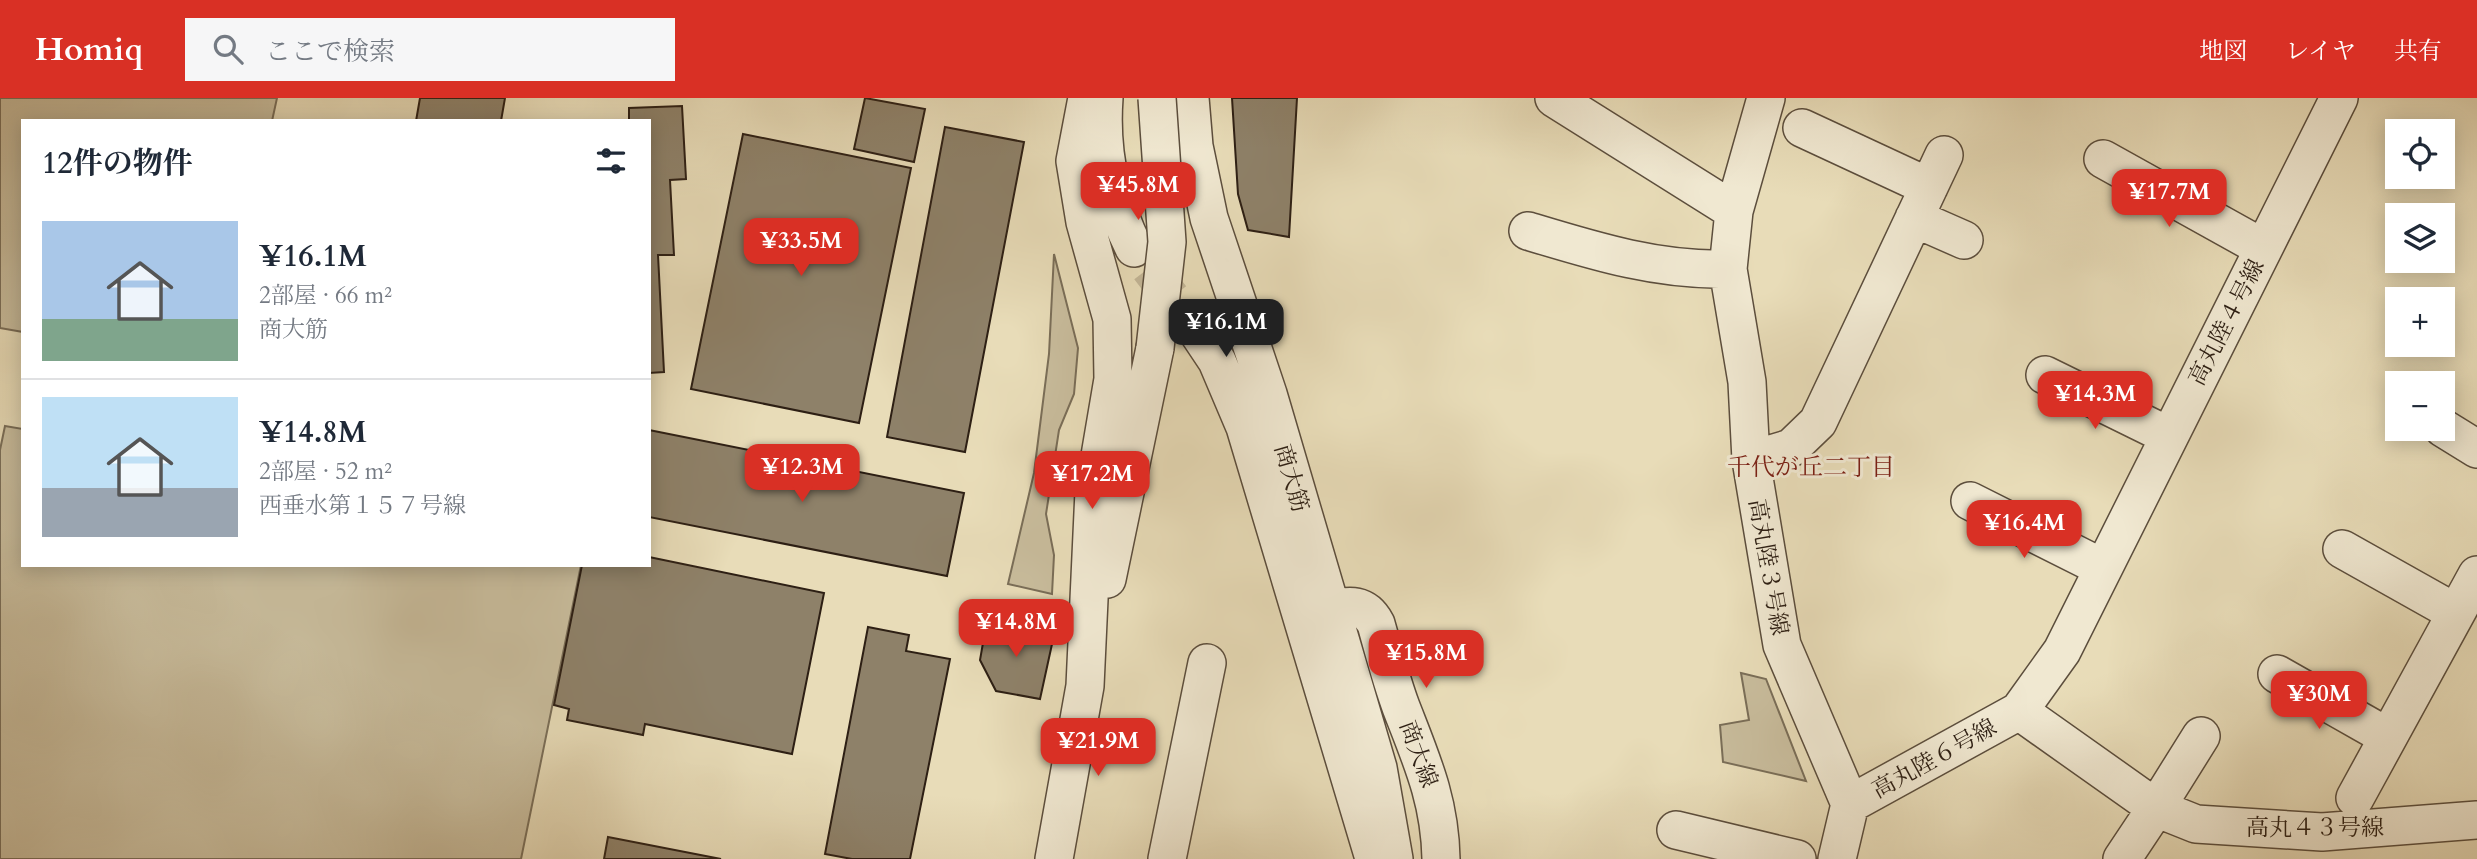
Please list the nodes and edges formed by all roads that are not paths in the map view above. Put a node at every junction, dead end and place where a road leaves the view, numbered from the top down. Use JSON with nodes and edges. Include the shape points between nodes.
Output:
{"nodes":[{"id":1,"x":1087,"y":98,"type":"edge"},
{"id":2,"x":1104,"y":98,"type":"edge"},
{"id":3,"x":1157,"y":98,"type":"edge"},
{"id":4,"x":1190,"y":98,"type":"edge"},
{"id":5,"x":1766,"y":98,"type":"edge"},
{"id":6,"x":2339,"y":98,"type":"edge"},
{"id":7,"x":1577,"y":104,"type":"edge"},
{"id":8,"x":1802,"y":128,"type":"dead end"},
{"id":9,"x":2103,"y":159,"type":"dead end"},
{"id":10,"x":1929,"y":187,"type":"junction"},
{"id":11,"x":1734,"y":211,"type":"junction"},
{"id":12,"x":1528,"y":231,"type":"dead end"},
{"id":13,"x":1965,"y":240,"type":"dead end"},
{"id":14,"x":1134,"y":248,"type":"tunnel mouth"},
{"id":15,"x":2263,"y":248,"type":"junction"},
{"id":16,"x":1728,"y":269,"type":"junction"},
{"id":17,"x":1197,"y":331,"type":"tunnel mouth"},
{"id":18,"x":2045,"y":375,"type":"dead end"},
{"id":19,"x":2455,"y":435,"type":"edge"},
{"id":20,"x":2169,"y":436,"type":"junction"},
{"id":21,"x":2477,"y":449,"type":"edge"},
{"id":22,"x":1751,"y":460,"type":"junction"},
{"id":23,"x":1970,"y":501,"type":"dead end"},
{"id":24,"x":2342,"y":549,"type":"dead end"},
{"id":25,"x":2103,"y":568,"type":"junction"},
{"id":26,"x":2477,"y":575,"type":"edge"},
{"id":27,"x":1329,"y":609,"type":"junction"},
{"id":28,"x":2456,"y":613,"type":"junction"},
{"id":29,"x":1207,"y":663,"type":"dead end"},
{"id":30,"x":2277,"y":674,"type":"dead end"},
{"id":31,"x":1085,"y":686,"type":"junction"},
{"id":32,"x":2019,"y":711,"type":"junction"},
{"id":33,"x":2201,"y":736,"type":"dead end"},
{"id":34,"x":2388,"y":737,"type":"junction"},
{"id":35,"x":2355,"y":798,"type":"dead end"},
{"id":36,"x":1850,"y":804,"type":"junction"},
{"id":37,"x":2156,"y":808,"type":"junction"},
{"id":38,"x":2477,"y":820,"type":"edge"},
{"id":39,"x":1676,"y":830,"type":"dead end"},
{"id":40,"x":1054,"y":859,"type":"edge"},
{"id":41,"x":1167,"y":859,"type":"edge"},
{"id":42,"x":1374,"y":859,"type":"edge"},
{"id":43,"x":1394,"y":859,"type":"edge"},
{"id":44,"x":1441,"y":859,"type":"edge"},
{"id":45,"x":1797,"y":859,"type":"edge"},
{"id":46,"x":1837,"y":859,"type":"edge"},
{"id":47,"x":2122,"y":859,"type":"edge"}],
"edges":[{"from":1,"to":31,"type":"street","via":[[1075,161],[1078,192],[1105,284],[1114,348],[1111,401],[1094,491]]},
{"from":2,"to":14,"type":"street","via":[[1104,152],[1110,187]]},
{"from":3,"to":31,"type":"street","bridge":true,"via":[[1167,243],[1155,348]]},
{"from":4,"to":27,"type":"street","name":"商大筋","via":[[1194,146],[1209,218],[1268,394]]},
{"from":5,"to":11,"type":"street","name":"高丸陸３号線"},
{"from":6,"to":15,"type":"street","name":"高丸陸４号線"},
{"from":7,"to":11,"type":"street"},
{"from":8,"to":10,"type":"street"},
{"from":9,"to":15,"type":"street"},
{"from":10,"to":13,"type":"street"},
{"from":10,"to":22,"type":"street","via":[[1818,422],[1791,448]]},
{"from":11,"to":16,"type":"street","name":"高丸陸３号線"},
{"from":12,"to":16,"type":"street","via":[[1616,257],[1686,270]]},
{"from":15,"to":20,"type":"street","name":"高丸陸４号線"},
{"from":16,"to":22,"type":"street","name":"高丸陸３号線","via":[[1747,382]]},
{"from":17,"to":42,"type":"street","name":"商大筋","via":[[1217,361],[1245,427]]},
{"from":18,"to":20,"type":"street"},
{"from":19,"to":21,"type":"street"},
{"from":20,"to":25,"type":"street","name":"高丸陸４号線"},
{"from":22,"to":36,"type":"street","name":"高丸陸３号線","via":[[1782,645]]},
{"from":23,"to":25,"type":"street"},
{"from":24,"to":28,"type":"street"},
{"from":25,"to":32,"type":"street","name":"高丸陸４号線","via":[[2062,651]]},
{"from":26,"to":28,"type":"street"},
{"from":27,"to":43,"type":"street","name":"商大筋","via":[[1378,768]]},
{"from":27,"to":44,"type":"street","name":"商大線","via":[[1359,606],[1376,624],[1432,784]]},
{"from":28,"to":34,"type":"street"},
{"from":29,"to":41,"type":"street"},
{"from":30,"to":34,"type":"street"},
{"from":31,"to":40,"type":"street"},
{"from":32,"to":36,"type":"street","name":"高丸陸６号線"},
{"from":32,"to":37,"type":"street"},
{"from":33,"to":37,"type":"street"},
{"from":34,"to":35,"type":"street"},
{"from":36,"to":46,"type":"street"},
{"from":37,"to":38,"type":"street","name":"高丸４３号線","via":[[2196,824],[2322,832]]},
{"from":37,"to":47,"type":"street"},
{"from":39,"to":45,"type":"street"}]}
